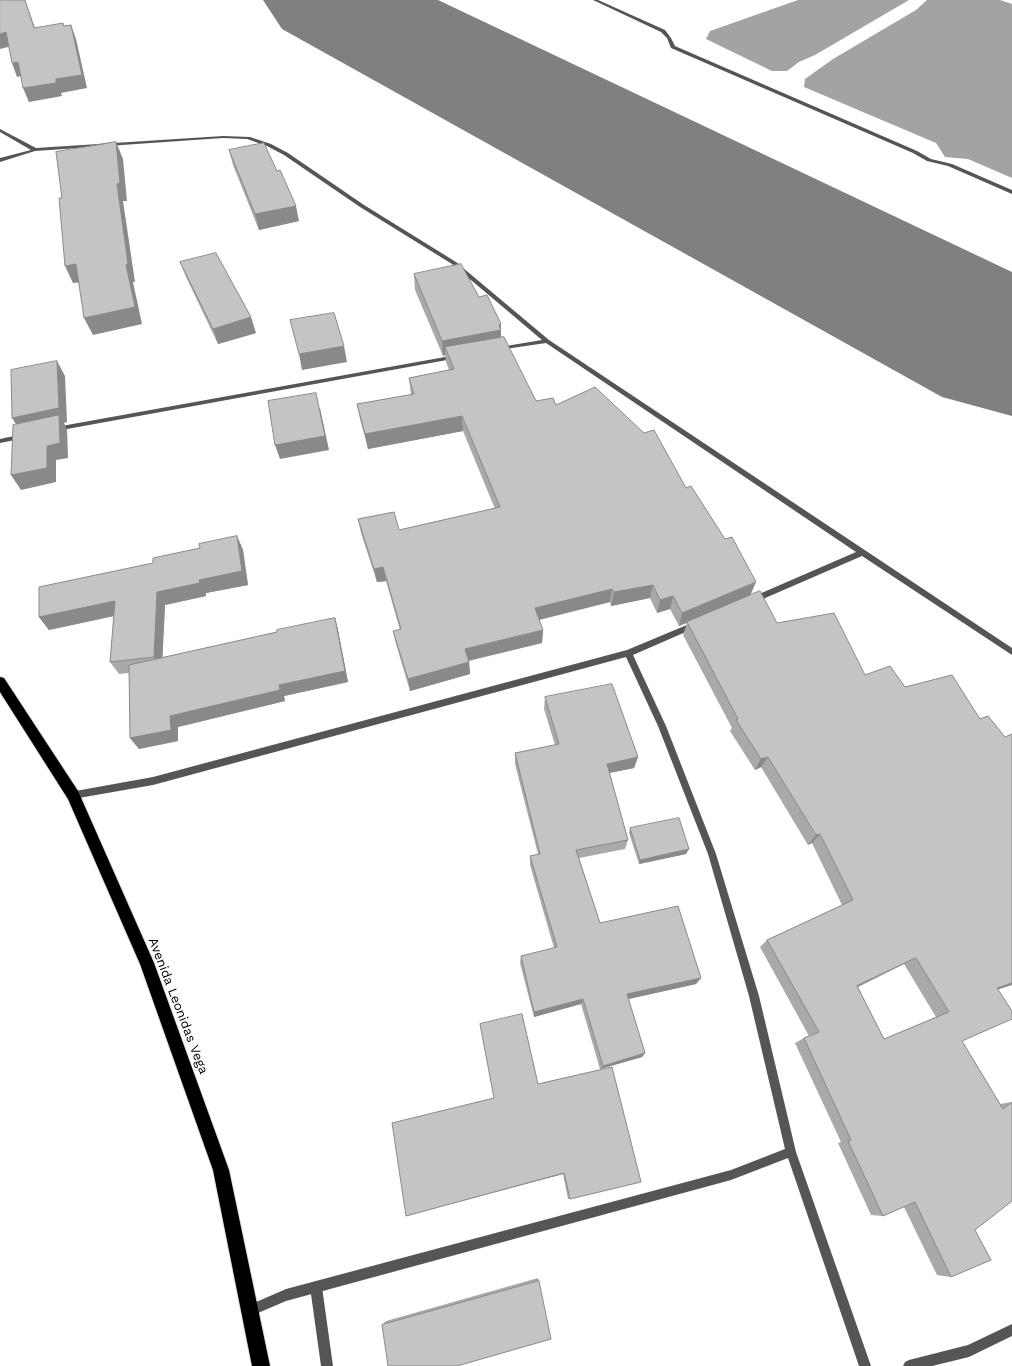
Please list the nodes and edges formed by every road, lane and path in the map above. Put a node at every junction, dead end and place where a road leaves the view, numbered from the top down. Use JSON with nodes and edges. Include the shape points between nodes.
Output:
{"nodes":[{"id":1,"x":595,"y":0,"type":"edge"},
{"id":2,"x":0,"y":130,"type":"edge"},
{"id":3,"x":35,"y":150,"type":"junction"},
{"id":4,"x":0,"y":160,"type":"edge"},
{"id":5,"x":1012,"y":192,"type":"edge"},
{"id":6,"x":547,"y":341,"type":"junction"},
{"id":7,"x":492,"y":350,"type":"edge"},
{"id":8,"x":461,"y":356,"type":"edge"},
{"id":9,"x":45,"y":431,"type":"edge"},
{"id":10,"x":30,"y":434,"type":"edge"},
{"id":11,"x":0,"y":441,"type":"edge"},
{"id":12,"x":863,"y":552,"type":"junction"},
{"id":13,"x":746,"y":603,"type":"edge"},
{"id":14,"x":702,"y":621,"type":"edge"},
{"id":15,"x":1012,"y":652,"type":"edge"},
{"id":16,"x":628,"y":653,"type":"junction"},
{"id":17,"x":0,"y":682,"type":"edge"},
{"id":18,"x":73,"y":795,"type":"junction"},
{"id":19,"x":791,"y":1152,"type":"junction"},
{"id":20,"x":316,"y":1287,"type":"junction"},
{"id":21,"x":251,"y":1310,"type":"junction"},
{"id":22,"x":1012,"y":1330,"type":"edge"},
{"id":23,"x":261,"y":1366,"type":"edge"},
{"id":24,"x":327,"y":1366,"type":"edge"},
{"id":25,"x":865,"y":1366,"type":"edge"},
{"id":26,"x":909,"y":1366,"type":"edge"}],
"edges":[{"from":1,"to":5,"type":"street","via":[[663,31],[673,47],[929,160],[950,165]]},
{"from":2,"to":3,"type":"street"},
{"from":3,"to":4,"type":"street"},
{"from":3,"to":6,"type":"street","via":[[223,138],[248,138],[268,145],[286,154],[362,206],[454,263]]},
{"from":6,"to":7,"type":"street"},
{"from":6,"to":12,"type":"street"},
{"from":8,"to":9,"type":"street"},
{"from":10,"to":11,"type":"street"},
{"from":12,"to":13,"type":"street"},
{"from":12,"to":15,"type":"street"},
{"from":14,"to":16,"type":"street"},
{"from":16,"to":18,"type":"street","via":[[153,782]]},
{"from":16,"to":19,"type":"street","via":[[662,726],[712,854],[754,996]]},
{"from":17,"to":18,"type":"highway","name":"Avenida Leonidas Vega"},
{"from":18,"to":21,"type":"highway","name":"Avenida Leonidas Vega","via":[[147,964],[221,1170]]},
{"from":19,"to":20,"type":"street","via":[[731,1175]]},
{"from":19,"to":25,"type":"street"},
{"from":20,"to":21,"type":"street"},
{"from":20,"to":24,"type":"street"},
{"from":21,"to":23,"type":"highway","name":"Avenida Leonidas Vega"},
{"from":22,"to":26,"type":"street","via":[[969,1351]]}]}
